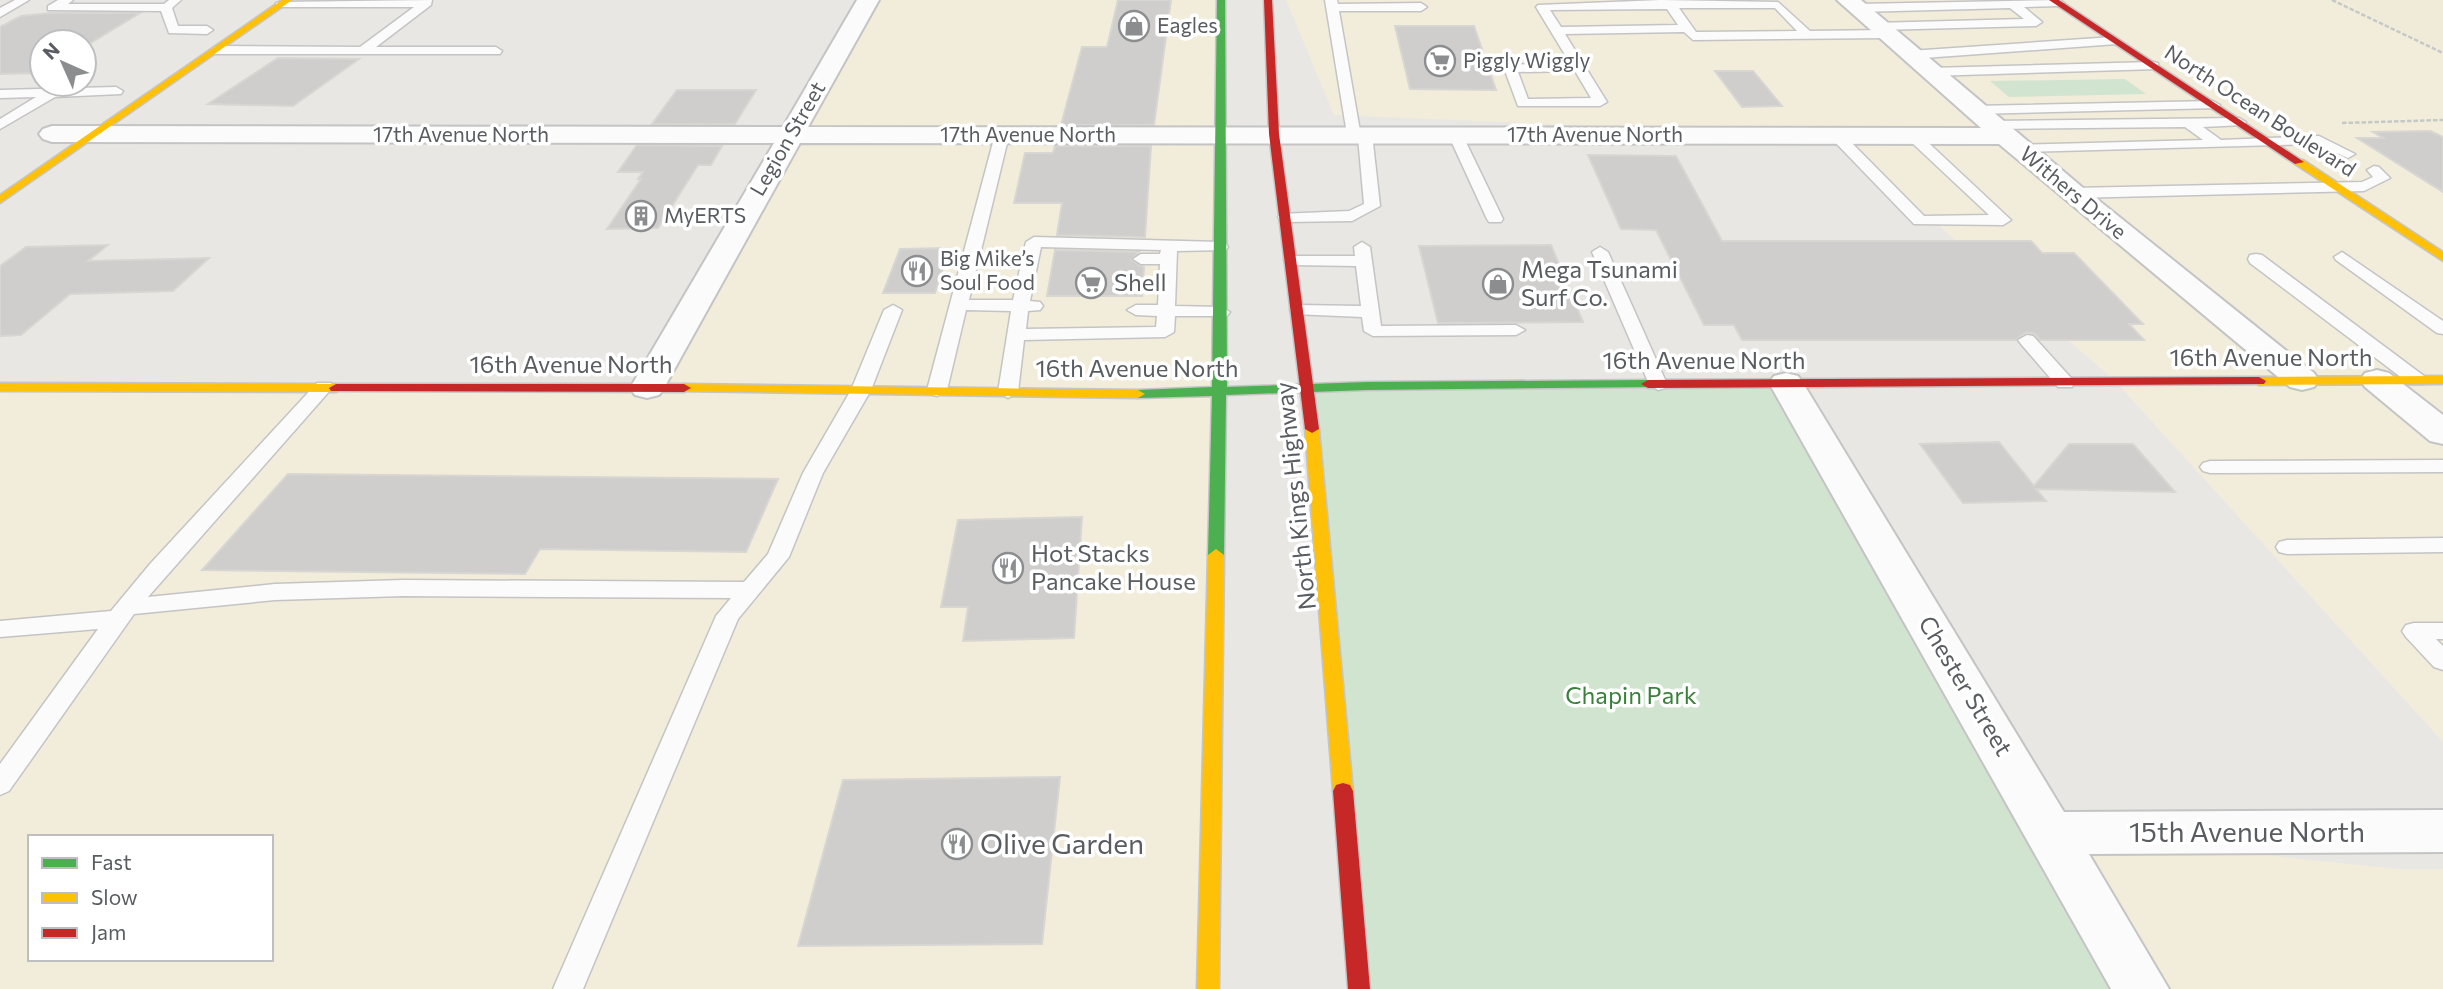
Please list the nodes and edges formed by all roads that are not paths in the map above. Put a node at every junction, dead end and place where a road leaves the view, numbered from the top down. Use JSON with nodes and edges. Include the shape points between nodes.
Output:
{"nodes":[{"id":1,"x":0,"y":0,"type":"edge"},
{"id":2,"x":24,"y":0,"type":"edge"},
{"id":3,"x":67,"y":0,"type":"edge"},
{"id":4,"x":178,"y":0,"type":"edge"},
{"id":5,"x":868,"y":0,"type":"edge"},
{"id":6,"x":1222,"y":0,"type":"edge"},
{"id":7,"x":1268,"y":0,"type":"edge"},
{"id":8,"x":428,"y":1,"type":"edge"},
{"id":9,"x":1669,"y":2,"type":"edge"},
{"id":10,"x":2056,"y":2,"type":"edge"},
{"id":11,"x":284,"y":3,"type":"edge"},
{"id":12,"x":1332,"y":4,"type":"edge"},
{"id":13,"x":2012,"y":5,"type":"junction"},
{"id":14,"x":166,"y":7,"type":"junction"},
{"id":15,"x":1421,"y":7,"type":"dead end"},
{"id":16,"x":0,"y":13,"type":"edge"},
{"id":17,"x":1868,"y":17,"type":"edge"},
{"id":18,"x":212,"y":26,"type":"joint"},
{"id":19,"x":1687,"y":28,"type":"junction"},
{"id":20,"x":1557,"y":31,"type":"junction"},
{"id":21,"x":1807,"y":35,"type":"junction"},
{"id":22,"x":2113,"y":41,"type":"junction"},
{"id":23,"x":184,"y":45,"type":"dead end"},
{"id":24,"x":365,"y":49,"type":"junction"},
{"id":25,"x":216,"y":50,"type":"junction"},
{"id":26,"x":496,"y":51,"type":"dead end"},
{"id":27,"x":1920,"y":63,"type":"junction"},
{"id":28,"x":2153,"y":66,"type":"junction"},
{"id":29,"x":1579,"y":67,"type":"junction"},
{"id":30,"x":121,"y":87,"type":"joint"},
{"id":31,"x":98,"y":89,"type":"edge"},
{"id":32,"x":28,"y":93,"type":"edge"},
{"id":33,"x":0,"y":94,"type":"edge"},
{"id":34,"x":44,"y":98,"type":"edge"},
{"id":35,"x":94,"y":105,"type":"dead end"},
{"id":36,"x":2213,"y":105,"type":"junction"},
{"id":37,"x":2239,"y":122,"type":"junction"},
{"id":38,"x":2188,"y":123,"type":"junction"},
{"id":39,"x":0,"y":125,"type":"edge"},
{"id":40,"x":1997,"y":130,"type":"junction"},
{"id":41,"x":55,"y":131,"type":"dead end"},
{"id":42,"x":96,"y":134,"type":"junction"},
{"id":43,"x":1274,"y":134,"type":"junction"},
{"id":44,"x":1360,"y":134,"type":"junction"},
{"id":45,"x":1455,"y":134,"type":"junction"},
{"id":46,"x":1002,"y":135,"type":"junction"},
{"id":47,"x":1221,"y":135,"type":"junction"},
{"id":48,"x":789,"y":136,"type":"junction"},
{"id":49,"x":1837,"y":136,"type":"junction"},
{"id":50,"x":1913,"y":136,"type":"junction"},
{"id":51,"x":2271,"y":143,"type":"junction"},
{"id":52,"x":2218,"y":144,"type":"junction"},
{"id":53,"x":2348,"y":155,"type":"dead end"},
{"id":54,"x":2375,"y":170,"type":"dead end"},
{"id":55,"x":2339,"y":187,"type":"junction"},
{"id":56,"x":2072,"y":193,"type":"junction"},
{"id":57,"x":0,"y":200,"type":"edge"},
{"id":58,"x":1286,"y":217,"type":"junction"},
{"id":59,"x":1495,"y":219,"type":"dead end"},
{"id":60,"x":1220,"y":247,"type":"junction"},
{"id":61,"x":1169,"y":252,"type":"junction"},
{"id":62,"x":1600,"y":252,"type":"dead end"},
{"id":63,"x":2342,"y":257,"type":"dead end"},
{"id":64,"x":2443,"y":257,"type":"edge"},
{"id":65,"x":1142,"y":259,"type":"dead end"},
{"id":66,"x":2256,"y":259,"type":"dead end"},
{"id":67,"x":1292,"y":260,"type":"junction"},
{"id":68,"x":959,"y":304,"type":"junction"},
{"id":69,"x":1027,"y":306,"type":"junction"},
{"id":70,"x":893,"y":310,"type":"dead end"},
{"id":71,"x":1136,"y":310,"type":"dead end"},
{"id":72,"x":1167,"y":310,"type":"junction"},
{"id":73,"x":1299,"y":310,"type":"junction"},
{"id":74,"x":1221,"y":312,"type":"junction"},
{"id":75,"x":1370,"y":312,"type":"junction"},
{"id":76,"x":2443,"y":329,"type":"edge"},
{"id":77,"x":1516,"y":330,"type":"dead end"},
{"id":78,"x":1017,"y":335,"type":"junction"},
{"id":79,"x":2027,"y":340,"type":"dead end"},
{"id":80,"x":2302,"y":380,"type":"junction"},
{"id":81,"x":2376,"y":380,"type":"junction"},
{"id":82,"x":2417,"y":380,"type":"junction"},
{"id":83,"x":2443,"y":380,"type":"edge"},
{"id":84,"x":1786,"y":383,"type":"junction"},
{"id":85,"x":2065,"y":383,"type":"junction"},
{"id":86,"x":1658,"y":384,"type":"junction"},
{"id":87,"x":0,"y":387,"type":"edge"},
{"id":88,"x":324,"y":387,"type":"junction"},
{"id":89,"x":648,"y":388,"type":"junction"},
{"id":90,"x":1309,"y":388,"type":"junction"},
{"id":91,"x":861,"y":390,"type":"junction"},
{"id":92,"x":937,"y":390,"type":"junction"},
{"id":93,"x":1008,"y":392,"type":"junction"},
{"id":94,"x":1218,"y":392,"type":"junction"},
{"id":95,"x":2443,"y":433,"type":"edge"},
{"id":96,"x":2443,"y":466,"type":"edge"},
{"id":97,"x":2210,"y":467,"type":"dead end"},
{"id":98,"x":2443,"y":545,"type":"edge"},
{"id":99,"x":2287,"y":547,"type":"dead end"},
{"id":100,"x":750,"y":590,"type":"junction"},
{"id":101,"x":123,"y":613,"type":"junction"},
{"id":102,"x":0,"y":629,"type":"edge"},
{"id":103,"x":2443,"y":631,"type":"edge"},
{"id":104,"x":2443,"y":660,"type":"edge"},
{"id":105,"x":0,"y":784,"type":"edge"},
{"id":106,"x":2443,"y":831,"type":"edge"},
{"id":107,"x":2051,"y":832,"type":"junction"},
{"id":108,"x":568,"y":989,"type":"edge"},
{"id":109,"x":1208,"y":989,"type":"edge"},
{"id":110,"x":1359,"y":989,"type":"edge"},
{"id":111,"x":2141,"y":989,"type":"edge"}],
"edges":[{"from":1,"to":2,"type":"lane"},
{"from":2,"to":16,"type":"lane"},
{"from":3,"to":14,"type":"lane","via":[[52,8]]},
{"from":4,"to":14,"type":"lane"},
{"from":5,"to":48,"type":"street","name":"Legion Street"},
{"from":6,"to":47,"type":"main road"},
{"from":7,"to":43,"type":"main road","name":"North Kings Highway"},
{"from":8,"to":11,"type":"lane"},
{"from":8,"to":24,"type":"lane"},
{"from":9,"to":19,"type":"lane"},
{"from":9,"to":20,"type":"lane","via":[[1542,7]]},
{"from":9,"to":21,"type":"lane","via":[[1778,5]]},
{"from":10,"to":13,"type":"lane"},
{"from":10,"to":22,"type":"main road","name":"North Ocean Boulevard"},
{"from":11,"to":25,"type":"main road"},
{"from":12,"to":15,"type":"lane"},
{"from":12,"to":44,"type":"lane"},
{"from":13,"to":17,"type":"lane"},
{"from":13,"to":17,"type":"lane","via":[[2036,22]]},
{"from":14,"to":18,"type":"lane","via":[[173,30]]},
{"from":17,"to":21,"type":"lane"},
{"from":17,"to":27,"type":"street","name":"Withers Drive"},
{"from":18,"to":23,"type":"main road"},
{"from":19,"to":20,"type":"lane"},
{"from":19,"to":21,"type":"lane","via":[[1693,36]]},
{"from":20,"to":29,"type":"lane"},
{"from":22,"to":27,"type":"lane"},
{"from":22,"to":28,"type":"main road","name":"North Ocean Boulevard"},
{"from":24,"to":25,"type":"lane"},
{"from":24,"to":26,"type":"lane"},
{"from":25,"to":42,"type":"main road"},
{"from":27,"to":28,"type":"lane"},
{"from":27,"to":40,"type":"street","name":"Withers Drive"},
{"from":28,"to":36,"type":"main road","name":"North Ocean Boulevard"},
{"from":29,"to":29,"type":"lane","via":[[1600,102],[1523,103],[1510,68]]},
{"from":30,"to":31,"type":"lane"},
{"from":30,"to":35,"type":"main road"},
{"from":32,"to":33,"type":"lane"},
{"from":34,"to":39,"type":"lane"},
{"from":36,"to":37,"type":"main road","name":"North Ocean Boulevard"},
{"from":36,"to":40,"type":"lane"},
{"from":37,"to":38,"type":"lane"},
{"from":37,"to":51,"type":"main road","name":"North Ocean Boulevard"},
{"from":38,"to":40,"type":"lane"},
{"from":38,"to":52,"type":"lane"},
{"from":40,"to":50,"type":"street","name":"17th Avenue North"},
{"from":40,"to":52,"type":"lane"},
{"from":40,"to":56,"type":"street","name":"Withers Drive"},
{"from":41,"to":42,"type":"street","name":"17th Avenue North"},
{"from":42,"to":48,"type":"street","name":"17th Avenue North"},
{"from":42,"to":57,"type":"main road"},
{"from":43,"to":44,"type":"street","name":"17th Avenue North"},
{"from":43,"to":47,"type":"street","name":"17th Avenue North"},
{"from":43,"to":58,"type":"main road","name":"North Kings Highway"},
{"from":44,"to":45,"type":"street","name":"17th Avenue North"},
{"from":44,"to":58,"type":"lane","via":[[1371,206],[1352,216]]},
{"from":45,"to":49,"type":"street","name":"17th Avenue North"},
{"from":45,"to":59,"type":"lane"},
{"from":46,"to":47,"type":"street","name":"17th Avenue North"},
{"from":46,"to":48,"type":"street","name":"17th Avenue North"},
{"from":46,"to":68,"type":"lane"},
{"from":47,"to":60,"type":"main road"},
{"from":48,"to":89,"type":"street","name":"Legion Street"},
{"from":49,"to":50,"type":"street","name":"17th Avenue North"},
{"from":49,"to":50,"type":"lane","via":[[1920,221],[2003,220]]},
{"from":51,"to":52,"type":"lane"},
{"from":51,"to":53,"type":"lane","via":[[2319,140]]},
{"from":51,"to":55,"type":"main road","name":"North Ocean Boulevard"},
{"from":54,"to":55,"type":"lane","via":[[2384,178],[2379,182]]},
{"from":55,"to":56,"type":"lane"},
{"from":55,"to":64,"type":"main road","name":"North Ocean Boulevard"},
{"from":56,"to":80,"type":"street","name":"Withers Drive"},
{"from":58,"to":67,"type":"main road","name":"North Kings Highway"},
{"from":60,"to":61,"type":"lane"},
{"from":60,"to":74,"type":"main road"},
{"from":61,"to":65,"type":"lane"},
{"from":61,"to":69,"type":"lane","via":[[1034,242],[1038,256]]},
{"from":61,"to":72,"type":"lane"},
{"from":62,"to":86,"type":"lane"},
{"from":63,"to":76,"type":"lane"},
{"from":66,"to":82,"type":"lane"},
{"from":67,"to":73,"type":"main road","name":"North Kings Highway"},
{"from":67,"to":75,"type":"lane","via":[[1362,254]]},
{"from":68,"to":69,"type":"lane"},
{"from":68,"to":92,"type":"lane"},
{"from":69,"to":78,"type":"lane"},
{"from":70,"to":91,"type":"lane"},
{"from":71,"to":72,"type":"lane"},
{"from":72,"to":74,"type":"lane"},
{"from":72,"to":78,"type":"lane","via":[[1165,332]]},
{"from":73,"to":75,"type":"lane"},
{"from":73,"to":90,"type":"main road","name":"North Kings Highway"},
{"from":74,"to":94,"type":"main road"},
{"from":75,"to":77,"type":"lane","via":[[1374,331]]},
{"from":78,"to":93,"type":"lane"},
{"from":79,"to":85,"type":"lane"},
{"from":80,"to":81,"type":"main road","name":"16th Avenue North"},
{"from":80,"to":85,"type":"main road","name":"16th Avenue North"},
{"from":81,"to":82,"type":"main road","name":"16th Avenue North"},
{"from":81,"to":95,"type":"street"},
{"from":82,"to":83,"type":"main road","name":"16th Avenue North"},
{"from":84,"to":85,"type":"main road","name":"16th Avenue North"},
{"from":84,"to":86,"type":"main road","name":"16th Avenue North"},
{"from":84,"to":107,"type":"street","name":"Chester Street"},
{"from":86,"to":90,"type":"main road","name":"16th Avenue North"},
{"from":87,"to":88,"type":"main road","name":"16th Avenue North"},
{"from":88,"to":89,"type":"main road","name":"16th Avenue North"},
{"from":88,"to":101,"type":"lane"},
{"from":89,"to":91,"type":"main road","name":"16th Avenue North"},
{"from":90,"to":94,"type":"main road","name":"16th Avenue North"},
{"from":90,"to":110,"type":"main road","name":"North Kings Highway"},
{"from":91,"to":92,"type":"main road","name":"16th Avenue North"},
{"from":91,"to":100,"type":"lane","via":[[813,473],[778,557]]},
{"from":92,"to":93,"type":"main road","name":"16th Avenue North"},
{"from":93,"to":94,"type":"main road","name":"16th Avenue North"},
{"from":94,"to":109,"type":"main road"},
{"from":96,"to":97,"type":"lane"},
{"from":98,"to":99,"type":"lane"},
{"from":100,"to":101,"type":"lane","via":[[275,592]]},
{"from":100,"to":108,"type":"lane","via":[[728,616]]},
{"from":101,"to":102,"type":"lane"},
{"from":101,"to":105,"type":"lane"},
{"from":103,"to":104,"type":"lane","via":[[2414,631]]},
{"from":106,"to":107,"type":"street","name":"15th Avenue North"},
{"from":107,"to":111,"type":"street","name":"Chester Street"}]}
